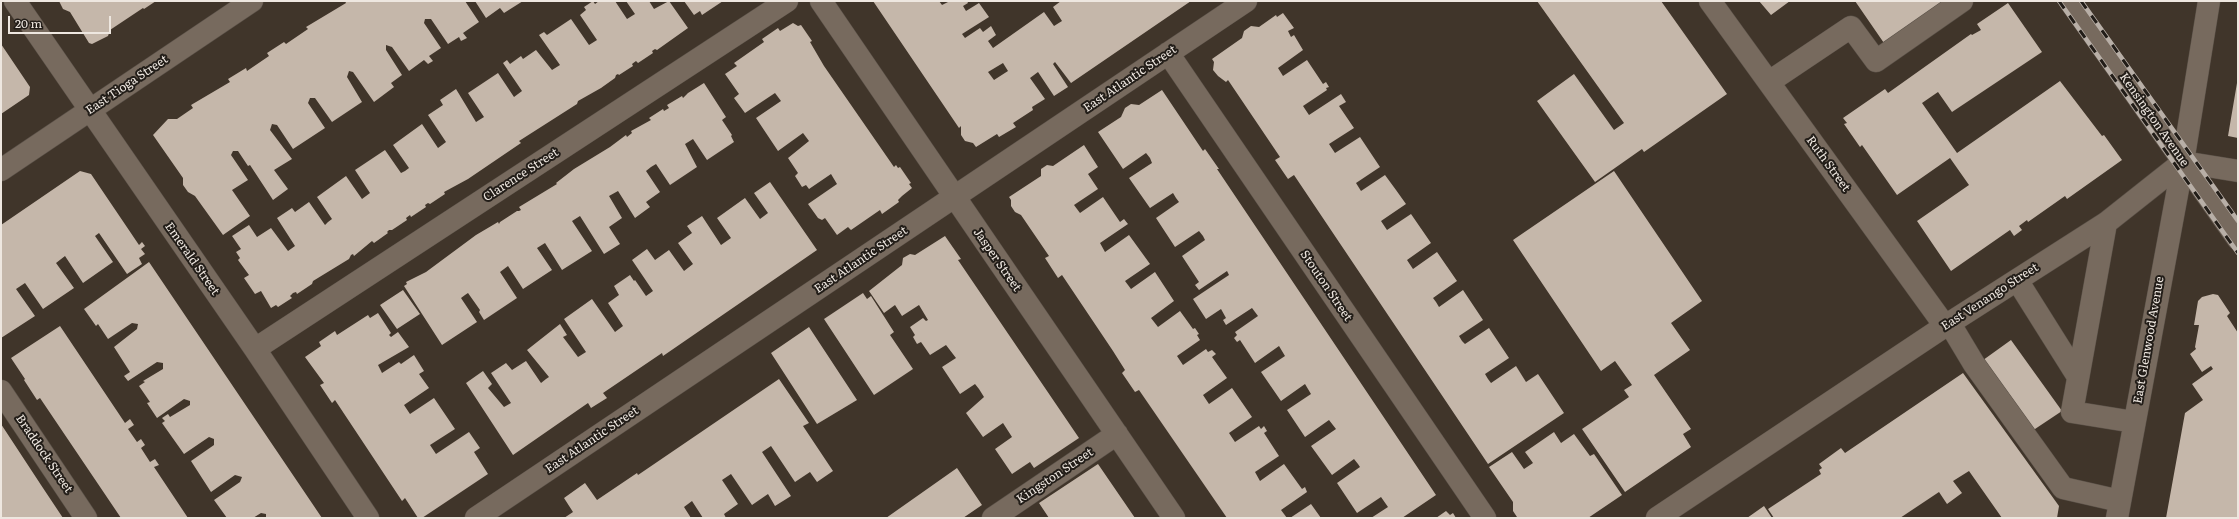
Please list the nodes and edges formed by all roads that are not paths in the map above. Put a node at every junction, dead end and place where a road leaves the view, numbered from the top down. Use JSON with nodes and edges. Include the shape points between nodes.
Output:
{"nodes":[{"id":1,"x":15,"y":1,"type":"edge"},
{"id":2,"x":252,"y":1,"type":"edge"},
{"id":3,"x":787,"y":1,"type":"edge"},
{"id":4,"x":821,"y":1,"type":"edge"},
{"id":5,"x":1246,"y":1,"type":"edge"},
{"id":6,"x":1710,"y":1,"type":"edge"},
{"id":7,"x":1962,"y":1,"type":"edge"},
{"id":8,"x":2070,"y":1,"type":"edge"},
{"id":9,"x":2209,"y":1,"type":"edge"},
{"id":10,"x":1168,"y":53,"type":"junction"},
{"id":11,"x":1769,"y":82,"type":"junction"},
{"id":12,"x":89,"y":111,"type":"junction"},
{"id":13,"x":2183,"y":162,"type":"junction"},
{"id":14,"x":1,"y":170,"type":"edge"},
{"id":15,"x":2238,"y":171,"type":"edge"},
{"id":16,"x":954,"y":197,"type":"junction"},
{"id":17,"x":2106,"y":223,"type":"junction"},
{"id":18,"x":2238,"y":239,"type":"edge"},
{"id":19,"x":2017,"y":280,"type":"junction"},
{"id":20,"x":1948,"y":325,"type":"junction"},
{"id":21,"x":255,"y":349,"type":"junction"},
{"id":22,"x":2078,"y":377,"type":"junction"},
{"id":23,"x":1,"y":391,"type":"edge"},
{"id":24,"x":2134,"y":422,"type":"junction"},
{"id":25,"x":1117,"y":434,"type":"junction"},
{"id":26,"x":2119,"y":510,"type":"edge"},
{"id":27,"x":86,"y":518,"type":"edge"},
{"id":28,"x":368,"y":518,"type":"edge"},
{"id":29,"x":476,"y":518,"type":"edge"},
{"id":30,"x":993,"y":518,"type":"edge"},
{"id":31,"x":1174,"y":518,"type":"edge"},
{"id":32,"x":1485,"y":518,"type":"edge"},
{"id":33,"x":1658,"y":518,"type":"edge"}],
"edges":[{"from":1,"to":12,"type":"street","name":"Emerald Street"},
{"from":2,"to":12,"type":"street","name":"East Tioga Street"},
{"from":3,"to":21,"type":"street","name":"Clarence Street"},
{"from":4,"to":16,"type":"street","name":"Jasper Street"},
{"from":5,"to":10,"type":"street","name":"East Atlantic Street"},
{"from":6,"to":11,"type":"street","name":"Ruth Street"},
{"from":7,"to":11,"type":"street","via":[[1876,61],[1851,27]]},
{"from":8,"to":13,"type":"street","name":"Kensington Avenue"},
{"from":9,"to":13,"type":"street"},
{"from":10,"to":16,"type":"street","name":"East Atlantic Street"},
{"from":10,"to":32,"type":"street","name":"Stouton Street"},
{"from":11,"to":20,"type":"street","name":"Ruth Street"},
{"from":12,"to":14,"type":"street","name":"East Tioga Street"},
{"from":12,"to":21,"type":"street","name":"Emerald Street"},
{"from":13,"to":15,"type":"street"},
{"from":13,"to":17,"type":"street","name":"East Venango Street"},
{"from":13,"to":18,"type":"street","name":"Kensington Avenue"},
{"from":13,"to":24,"type":"street","name":"East Glenwood Avenue"},
{"from":16,"to":25,"type":"street","name":"Jasper Street"},
{"from":16,"to":29,"type":"street","name":"East Atlantic Street"},
{"from":17,"to":19,"type":"street","name":"East Venango Street"},
{"from":17,"to":22,"type":"street"},
{"from":19,"to":20,"type":"street","name":"East Venango Street"},
{"from":19,"to":22,"type":"street"},
{"from":20,"to":26,"type":"street","name":"Ruth Street","via":[[2063,488]]},
{"from":20,"to":33,"type":"street","name":"East Venango Street"},
{"from":21,"to":28,"type":"street","name":"Emerald Street"},
{"from":22,"to":24,"type":"street","via":[[2072,412]]},
{"from":23,"to":27,"type":"street","name":"Braddock Street"},
{"from":24,"to":26,"type":"street","name":"East Glenwood Avenue"},
{"from":25,"to":30,"type":"street","name":"Kingston Street"},
{"from":25,"to":31,"type":"street","name":"Jasper Street"}]}
